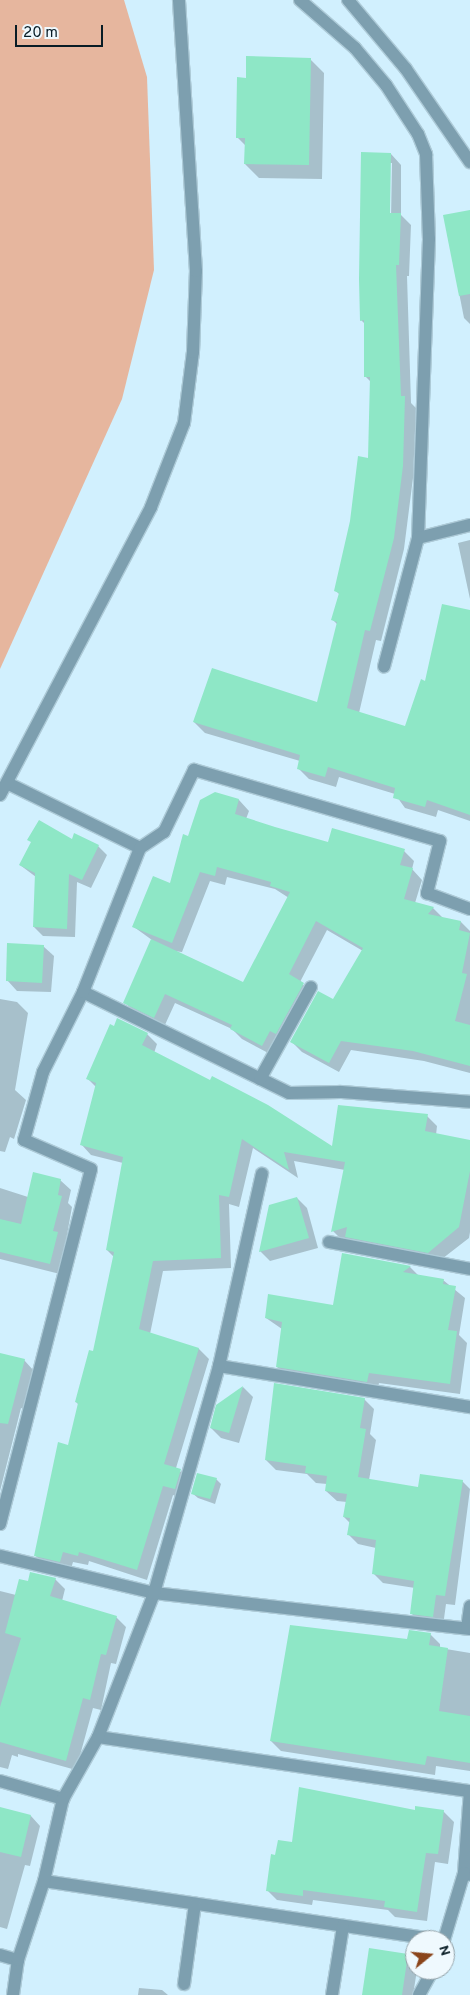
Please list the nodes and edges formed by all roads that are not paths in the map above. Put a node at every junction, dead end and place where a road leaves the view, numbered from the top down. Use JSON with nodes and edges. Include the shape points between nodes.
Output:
{"nodes":[{"id":1,"x":179,"y":0,"type":"edge"},
{"id":2,"x":300,"y":0,"type":"edge"},
{"id":3,"x":348,"y":0,"type":"edge"},
{"id":4,"x":470,"y":162,"type":"edge"},
{"id":5,"x":470,"y":525,"type":"edge"},
{"id":6,"x":418,"y":538,"type":"junction"},
{"id":7,"x":384,"y":667,"type":"dead end"},
{"id":8,"x":8,"y":783,"type":"junction"},
{"id":9,"x":0,"y":795,"type":"edge"},
{"id":10,"x":140,"y":848,"type":"junction"},
{"id":11,"x":470,"y":909,"type":"edge"},
{"id":12,"x":311,"y":987,"type":"dead end"},
{"id":13,"x":83,"y":992,"type":"junction"},
{"id":14,"x":260,"y":1080,"type":"junction"},
{"id":15,"x":470,"y":1102,"type":"edge"},
{"id":16,"x":262,"y":1174,"type":"dead end"},
{"id":17,"x":329,"y":1242,"type":"dead end"},
{"id":18,"x":470,"y":1269,"type":"edge"},
{"id":19,"x":219,"y":1366,"type":"junction"},
{"id":20,"x":470,"y":1407,"type":"edge"},
{"id":21,"x":0,"y":1524,"type":"edge"},
{"id":22,"x":0,"y":1556,"type":"edge"},
{"id":23,"x":154,"y":1593,"type":"junction"},
{"id":24,"x":470,"y":1606,"type":"edge"},
{"id":25,"x":468,"y":1628,"type":"edge"},
{"id":26,"x":98,"y":1737,"type":"junction"},
{"id":27,"x":0,"y":1781,"type":"edge"},
{"id":28,"x":63,"y":1799,"type":"junction"},
{"id":29,"x":467,"y":1874,"type":"edge"},
{"id":30,"x":44,"y":1881,"type":"junction"},
{"id":31,"x":195,"y":1904,"type":"junction"},
{"id":32,"x":343,"y":1926,"type":"junction"},
{"id":33,"x":446,"y":1930,"type":"edge"},
{"id":34,"x":405,"y":1935,"type":"edge"},
{"id":35,"x":0,"y":1955,"type":"edge"},
{"id":36,"x":18,"y":1960,"type":"junction"},
{"id":37,"x":427,"y":1980,"type":"edge"},
{"id":38,"x":184,"y":1984,"type":"dead end"},
{"id":39,"x":13,"y":1995,"type":"edge"},
{"id":40,"x":332,"y":1995,"type":"edge"},
{"id":41,"x":419,"y":1995,"type":"edge"}],
"edges":[{"from":1,"to":8,"type":"street","via":[[196,271],[193,352],[184,423],[151,506]]},
{"from":2,"to":6,"type":"street","via":[[355,48],[386,86],[418,134],[426,154],[429,239]]},
{"from":3,"to":4,"type":"street","via":[[406,69]]},
{"from":5,"to":6,"type":"street"},
{"from":6,"to":7,"type":"street"},
{"from":8,"to":9,"type":"street"},
{"from":8,"to":10,"type":"street"},
{"from":10,"to":11,"type":"street","via":[[164,832],[194,770],[440,841],[427,893]]},
{"from":10,"to":13,"type":"street"},
{"from":12,"to":14,"type":"street"},
{"from":13,"to":14,"type":"street"},
{"from":13,"to":21,"type":"street","via":[[43,1072],[24,1140],[91,1169]]},
{"from":14,"to":15,"type":"street","via":[[289,1093],[342,1092]]},
{"from":16,"to":19,"type":"street"},
{"from":17,"to":18,"type":"street"},
{"from":19,"to":20,"type":"street"},
{"from":19,"to":23,"type":"street"},
{"from":22,"to":23,"type":"street"},
{"from":23,"to":25,"type":"street"},
{"from":23,"to":26,"type":"street"},
{"from":24,"to":25,"type":"street"},
{"from":26,"to":28,"type":"street"},
{"from":26,"to":29,"type":"street","via":[[470,1791]]},
{"from":27,"to":28,"type":"street"},
{"from":28,"to":30,"type":"street"},
{"from":29,"to":33,"type":"street"},
{"from":30,"to":31,"type":"street"},
{"from":30,"to":36,"type":"street"},
{"from":31,"to":32,"type":"street"},
{"from":31,"to":38,"type":"street"},
{"from":32,"to":34,"type":"street"},
{"from":32,"to":40,"type":"street"},
{"from":35,"to":36,"type":"street"},
{"from":36,"to":39,"type":"street"},
{"from":37,"to":41,"type":"street"}]}
